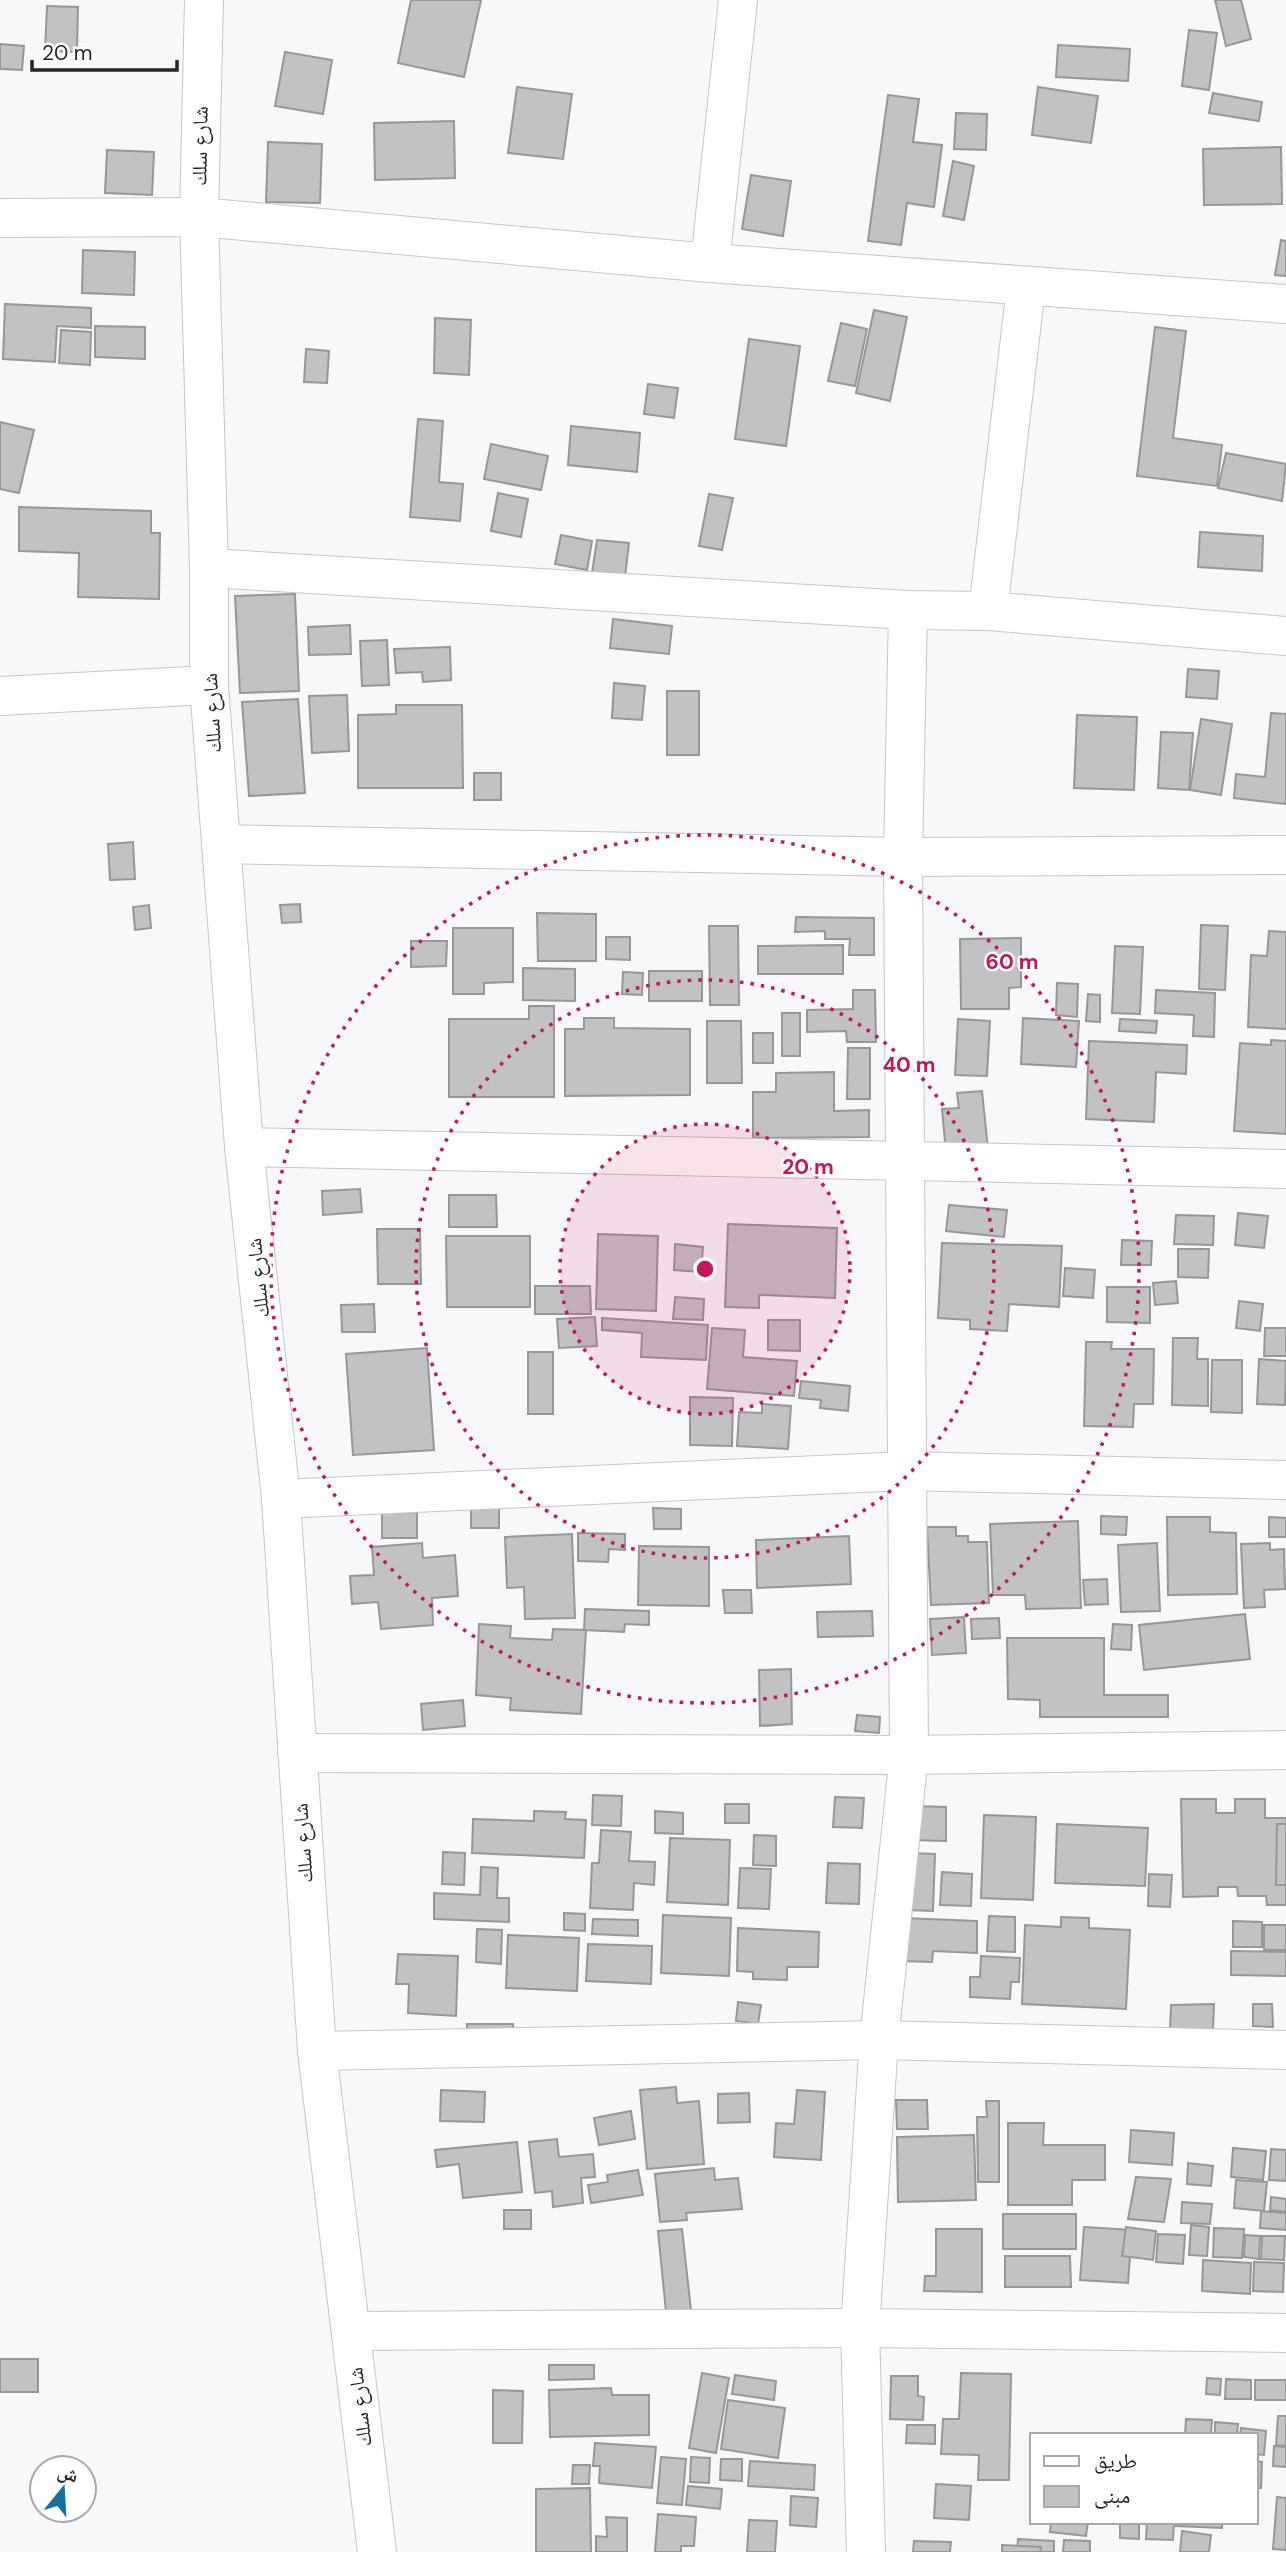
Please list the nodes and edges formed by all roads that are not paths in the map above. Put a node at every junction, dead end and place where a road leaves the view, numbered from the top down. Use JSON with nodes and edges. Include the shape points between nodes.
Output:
{"nodes":[{"id":1,"x":204,"y":0,"type":"edge"},
{"id":2,"x":738,"y":0,"type":"edge"},
{"id":3,"x":199,"y":217,"type":"junction"},
{"id":4,"x":0,"y":218,"type":"edge"},
{"id":5,"x":710,"y":263,"type":"junction"},
{"id":6,"x":1026,"y":287,"type":"junction"},
{"id":7,"x":1286,"y":304,"type":"edge"},
{"id":8,"x":209,"y":568,"type":"junction"},
{"id":9,"x":908,"y":610,"type":"junction"},
{"id":10,"x":988,"y":611,"type":"junction"},
{"id":11,"x":1286,"y":636,"type":"edge"},
{"id":12,"x":209,"y":685,"type":"junction"},
{"id":13,"x":0,"y":696,"type":"edge"},
{"id":14,"x":221,"y":844,"type":"junction"},
{"id":15,"x":1286,"y":855,"type":"edge"},
{"id":16,"x":903,"y":857,"type":"junction"},
{"id":17,"x":244,"y":1147,"type":"junction"},
{"id":18,"x":904,"y":1161,"type":"junction"},
{"id":19,"x":1286,"y":1169,"type":"edge"},
{"id":20,"x":906,"y":1471,"type":"junction"},
{"id":21,"x":1286,"y":1480,"type":"edge"},
{"id":22,"x":281,"y":1499,"type":"junction"},
{"id":23,"x":1286,"y":1750,"type":"edge"},
{"id":24,"x":297,"y":1754,"type":"junction"},
{"id":25,"x":909,"y":1755,"type":"junction"},
{"id":26,"x":879,"y":2040,"type":"junction"},
{"id":27,"x":1286,"y":2050,"type":"edge"},
{"id":28,"x":317,"y":2051,"type":"junction"},
{"id":29,"x":860,"y":2328,"type":"junction"},
{"id":30,"x":351,"y":2332,"type":"junction"},
{"id":31,"x":1286,"y":2333,"type":"edge"},
{"id":32,"x":377,"y":2552,"type":"edge"},
{"id":33,"x":866,"y":2552,"type":"edge"}],
"edges":[{"from":1,"to":3,"type":"street","name":"شارع سلك"},
{"from":2,"to":5,"type":"street"},
{"from":3,"to":4,"type":"street"},
{"from":3,"to":5,"type":"street"},
{"from":3,"to":8,"type":"street","name":"شارع سلك"},
{"from":5,"to":6,"type":"street"},
{"from":6,"to":7,"type":"street"},
{"from":6,"to":10,"type":"street"},
{"from":8,"to":9,"type":"street"},
{"from":8,"to":12,"type":"street","name":"شارع سلك"},
{"from":9,"to":10,"type":"street"},
{"from":9,"to":16,"type":"street"},
{"from":10,"to":11,"type":"street"},
{"from":12,"to":13,"type":"street"},
{"from":12,"to":14,"type":"street","name":"شارع سلك"},
{"from":14,"to":16,"type":"street"},
{"from":14,"to":17,"type":"street","name":"شارع سلك"},
{"from":15,"to":16,"type":"street"},
{"from":16,"to":18,"type":"street"},
{"from":17,"to":18,"type":"street"},
{"from":17,"to":22,"type":"street","name":"شارع سلك"},
{"from":18,"to":19,"type":"street"},
{"from":18,"to":20,"type":"street"},
{"from":20,"to":21,"type":"street"},
{"from":20,"to":22,"type":"street"},
{"from":20,"to":25,"type":"street"},
{"from":22,"to":24,"type":"street","name":"شارع سلك"},
{"from":23,"to":25,"type":"street"},
{"from":24,"to":25,"type":"street"},
{"from":24,"to":28,"type":"street","name":"شارع سلك"},
{"from":25,"to":26,"type":"street"},
{"from":26,"to":27,"type":"street"},
{"from":26,"to":28,"type":"street"},
{"from":26,"to":29,"type":"street"},
{"from":28,"to":30,"type":"street","name":"شارع سلك"},
{"from":29,"to":30,"type":"street"},
{"from":29,"to":31,"type":"street"},
{"from":29,"to":33,"type":"street"},
{"from":30,"to":32,"type":"street","name":"شارع سلك"}]}
